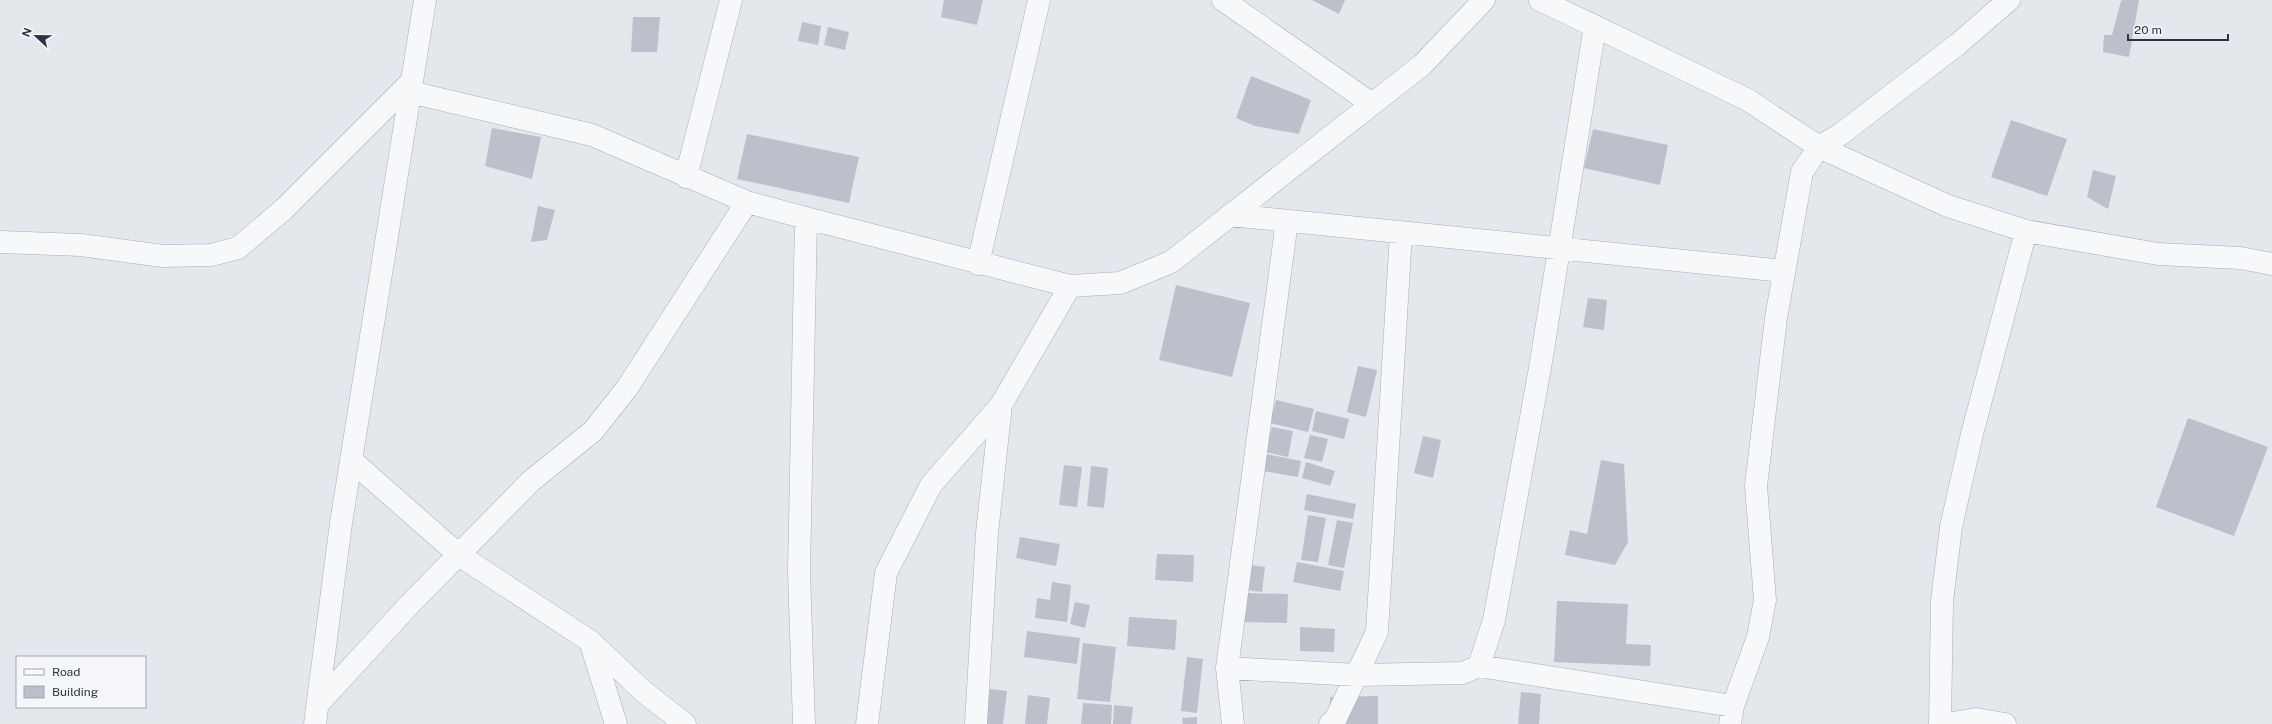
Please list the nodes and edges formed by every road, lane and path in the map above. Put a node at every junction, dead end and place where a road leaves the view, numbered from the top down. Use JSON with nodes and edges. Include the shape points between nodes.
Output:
{"nodes":[{"id":1,"x":425,"y":0,"type":"edge"},
{"id":2,"x":731,"y":0,"type":"edge"},
{"id":3,"x":1039,"y":0,"type":"edge"},
{"id":4,"x":1223,"y":0,"type":"edge"},
{"id":5,"x":1484,"y":0,"type":"edge"},
{"id":6,"x":1540,"y":0,"type":"edge"},
{"id":7,"x":2009,"y":0,"type":"edge"},
{"id":8,"x":1595,"y":26,"type":"junction"},
{"id":9,"x":411,"y":86,"type":"junction"},
{"id":10,"x":1372,"y":104,"type":"junction"},
{"id":11,"x":1819,"y":147,"type":"junction"},
{"id":12,"x":686,"y":177,"type":"junction"},
{"id":13,"x":747,"y":202,"type":"junction"},
{"id":14,"x":1230,"y":215,"type":"junction"},
{"id":15,"x":806,"y":218,"type":"junction"},
{"id":16,"x":1287,"y":221,"type":"junction"},
{"id":17,"x":2026,"y":231,"type":"junction"},
{"id":18,"x":1401,"y":233,"type":"junction"},
{"id":19,"x":0,"y":242,"type":"edge"},
{"id":20,"x":1560,"y":247,"type":"junction"},
{"id":21,"x":978,"y":264,"type":"junction"},
{"id":22,"x":2272,"y":264,"type":"edge"},
{"id":23,"x":1784,"y":271,"type":"junction"},
{"id":24,"x":1070,"y":286,"type":"junction"},
{"id":25,"x":1001,"y":405,"type":"junction"},
{"id":26,"x":351,"y":460,"type":"junction"},
{"id":27,"x":459,"y":555,"type":"junction"},
{"id":28,"x":590,"y":641,"type":"junction"},
{"id":29,"x":1479,"y":666,"type":"junction"},
{"id":30,"x":1227,"y":668,"type":"junction"},
{"id":31,"x":1357,"y":676,"type":"junction"},
{"id":32,"x":317,"y":714,"type":"edge"},
{"id":33,"x":1732,"y":715,"type":"edge"},
{"id":34,"x":616,"y":724,"type":"edge"},
{"id":35,"x":685,"y":724,"type":"edge"},
{"id":36,"x":804,"y":724,"type":"edge"},
{"id":37,"x":867,"y":724,"type":"edge"},
{"id":38,"x":976,"y":724,"type":"edge"},
{"id":39,"x":1233,"y":724,"type":"edge"},
{"id":40,"x":1330,"y":724,"type":"edge"},
{"id":41,"x":1940,"y":724,"type":"edge"},
{"id":42,"x":1947,"y":724,"type":"edge"},
{"id":43,"x":2005,"y":724,"type":"edge"}],
"edges":[{"from":1,"to":9,"type":"street"},
{"from":2,"to":12,"type":"street"},
{"from":3,"to":21,"type":"street"},
{"from":4,"to":10,"type":"street"},
{"from":5,"to":10,"type":"street","via":[[1422,65]]},
{"from":6,"to":8,"type":"street"},
{"from":7,"to":11,"type":"street","via":[[1958,44],[1853,125]]},
{"from":8,"to":11,"type":"street","via":[[1748,100]]},
{"from":8,"to":20,"type":"street"},
{"from":9,"to":12,"type":"street","via":[[592,135]]},
{"from":9,"to":19,"type":"street","via":[[284,209],[238,248],[211,254],[163,256],[81,245]]},
{"from":9,"to":26,"type":"street"},
{"from":10,"to":14,"type":"street"},
{"from":11,"to":17,"type":"street","via":[[1948,206]]},
{"from":11,"to":23,"type":"street","via":[[1802,172]]},
{"from":12,"to":13,"type":"street"},
{"from":13,"to":15,"type":"street"},
{"from":13,"to":27,"type":"street","via":[[627,388],[593,431],[531,480]]},
{"from":14,"to":16,"type":"street"},
{"from":14,"to":24,"type":"street","via":[[1171,262],[1120,283]]},
{"from":15,"to":21,"type":"street"},
{"from":15,"to":36,"type":"street","via":[[799,572]]},
{"from":16,"to":18,"type":"street"},
{"from":16,"to":30,"type":"street"},
{"from":17,"to":22,"type":"street","via":[[2158,254],[2240,258]]},
{"from":17,"to":41,"type":"street","via":[[1950,527],[1942,601]]},
{"from":18,"to":20,"type":"street"},
{"from":18,"to":31,"type":"street","via":[[1377,632]]},
{"from":20,"to":23,"type":"street"},
{"from":20,"to":29,"type":"street","via":[[1494,620]]},
{"from":21,"to":24,"type":"street"},
{"from":23,"to":33,"type":"street","via":[[1756,486],[1765,600],[1758,637]]},
{"from":24,"to":25,"type":"street"},
{"from":25,"to":37,"type":"street","via":[[932,486],[886,573]]},
{"from":25,"to":38,"type":"street","via":[[987,533]]},
{"from":26,"to":27,"type":"street"},
{"from":26,"to":32,"type":"street"},
{"from":27,"to":28,"type":"street"},
{"from":27,"to":32,"type":"street"},
{"from":28,"to":34,"type":"street"},
{"from":28,"to":35,"type":"street","via":[[644,692]]},
{"from":29,"to":31,"type":"street","via":[[1463,674]]},
{"from":29,"to":33,"type":"street"},
{"from":30,"to":31,"type":"street"},
{"from":30,"to":39,"type":"street"},
{"from":31,"to":40,"type":"street","via":[[1336,718]]},
{"from":42,"to":43,"type":"street","via":[[1976,719]]}]}
